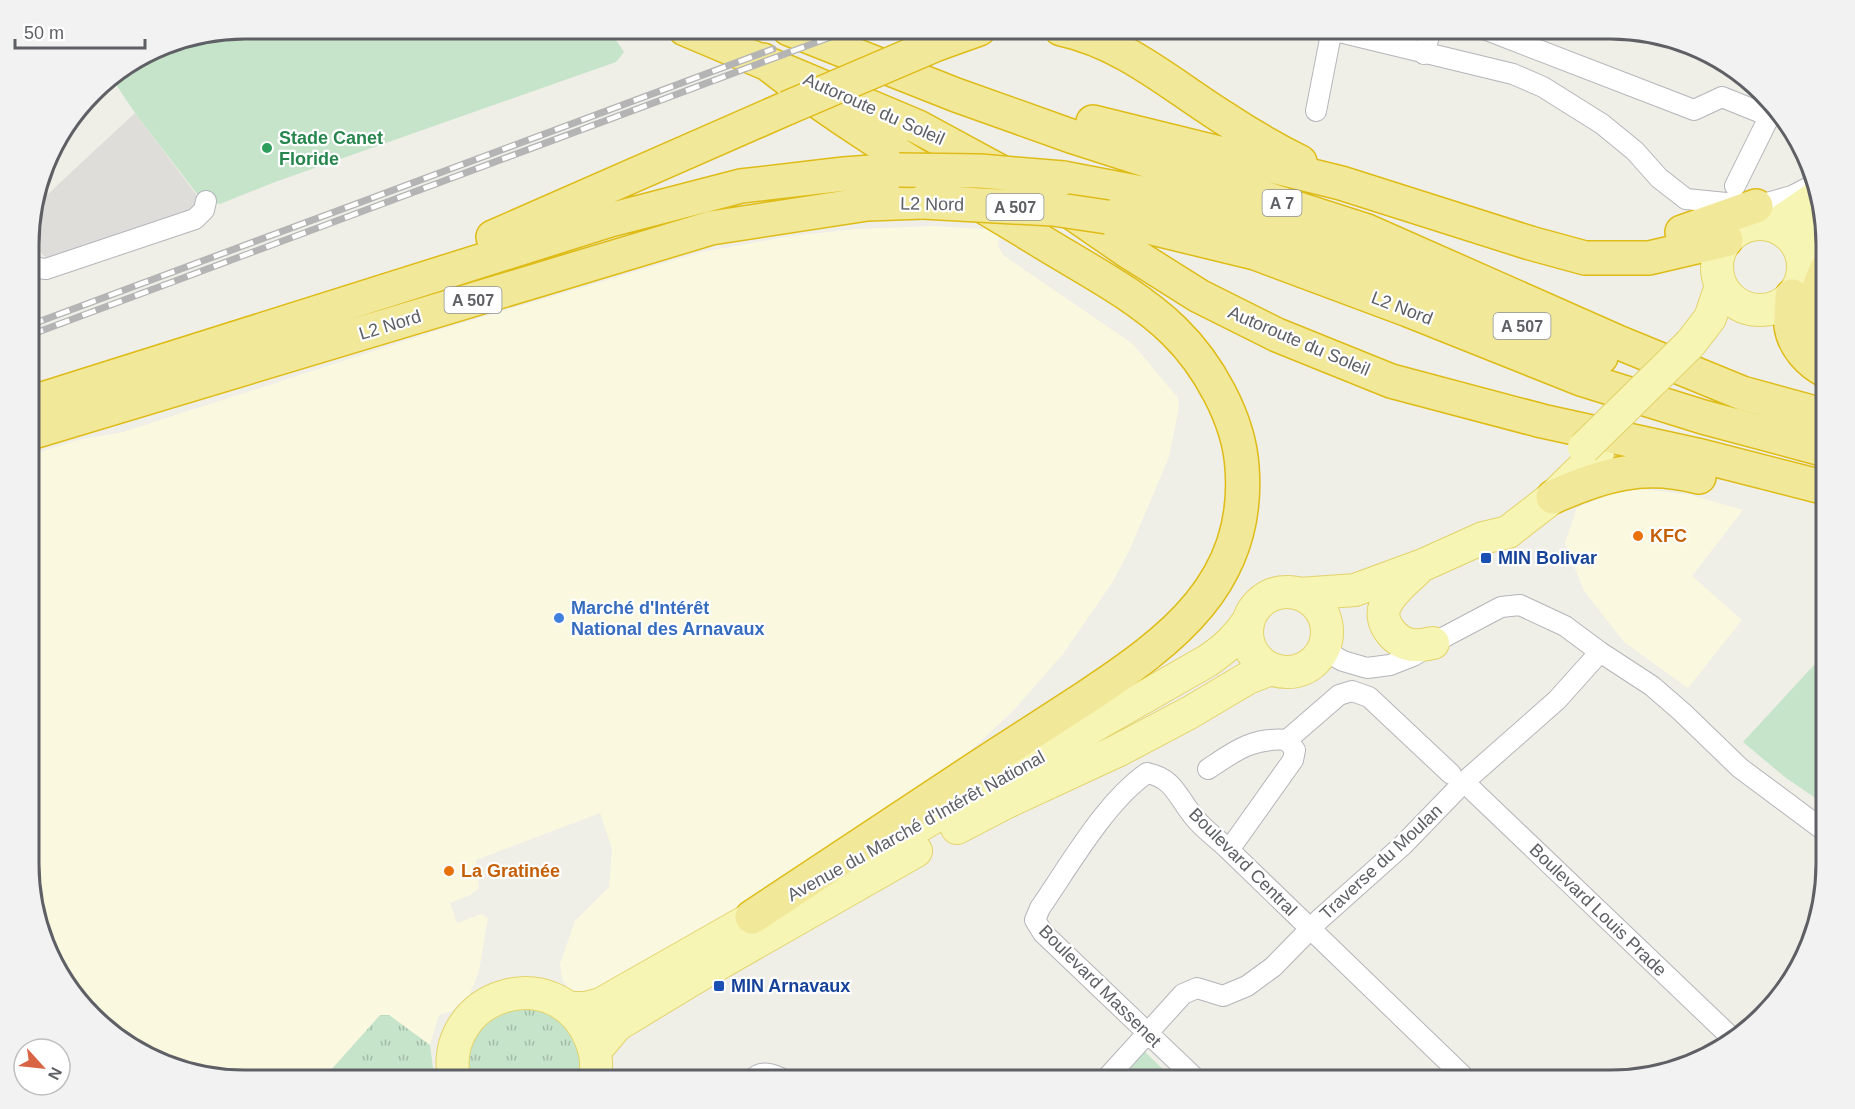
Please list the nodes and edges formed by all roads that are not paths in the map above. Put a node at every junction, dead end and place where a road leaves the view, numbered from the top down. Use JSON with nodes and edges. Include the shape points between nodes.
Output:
{"nodes":[{"id":1,"x":712,"y":39,"type":"edge"},
{"id":2,"x":816,"y":39,"type":"edge"},
{"id":3,"x":850,"y":39,"type":"edge"},
{"id":4,"x":950,"y":39,"type":"edge"},
{"id":5,"x":1096,"y":39,"type":"edge"},
{"id":6,"x":1328,"y":39,"type":"edge"},
{"id":7,"x":1368,"y":39,"type":"edge"},
{"id":8,"x":1428,"y":39,"type":"edge"},
{"id":9,"x":1512,"y":39,"type":"edge"},
{"id":10,"x":1424,"y":54,"type":"junction"},
{"id":11,"x":763,"y":60,"type":"junction"},
{"id":12,"x":1765,"y":110,"type":"edge"},
{"id":13,"x":1316,"y":111,"type":"dead end"},
{"id":14,"x":1770,"y":117,"type":"edge"},
{"id":15,"x":1341,"y":183,"type":"junction"},
{"id":16,"x":1807,"y":188,"type":"edge"},
{"id":17,"x":1810,"y":199,"type":"edge"},
{"id":18,"x":206,"y":201,"type":"dead end"},
{"id":19,"x":1755,"y":206,"type":"junction"},
{"id":20,"x":1816,"y":231,"type":"edge"},
{"id":21,"x":1726,"y":240,"type":"junction"},
{"id":22,"x":1622,"y":258,"type":"junction"},
{"id":23,"x":1814,"y":264,"type":"edge"},
{"id":24,"x":39,"y":268,"type":"edge"},
{"id":25,"x":1721,"y":286,"type":"junction"},
{"id":26,"x":1792,"y":296,"type":"junction"},
{"id":27,"x":1816,"y":297,"type":"edge"},
{"id":28,"x":1749,"y":309,"type":"junction"},
{"id":29,"x":291,"y":322,"type":"junction"},
{"id":30,"x":1816,"y":322,"type":"edge"},
{"id":31,"x":1697,"y":346,"type":"junction"},
{"id":32,"x":1816,"y":366,"type":"edge"},
{"id":33,"x":1742,"y":393,"type":"junction"},
{"id":34,"x":39,"y":400,"type":"edge"},
{"id":35,"x":1816,"y":413,"type":"edge"},
{"id":36,"x":39,"y":430,"type":"edge"},
{"id":37,"x":1816,"y":447,"type":"edge"},
{"id":38,"x":1591,"y":451,"type":"junction"},
{"id":39,"x":1816,"y":485,"type":"edge"},
{"id":40,"x":1553,"y":497,"type":"junction"},
{"id":41,"x":1816,"y":505,"type":"edge"},
{"id":42,"x":1484,"y":538,"type":"junction"},
{"id":43,"x":1423,"y":565,"type":"junction"},
{"id":44,"x":1355,"y":590,"type":"junction"},
{"id":45,"x":1300,"y":594,"type":"junction"},
{"id":46,"x":1249,"y":620,"type":"junction"},
{"id":47,"x":1325,"y":637,"type":"junction"},
{"id":48,"x":1433,"y":643,"type":"junction"},
{"id":49,"x":1600,"y":652,"type":"junction"},
{"id":50,"x":1270,"y":669,"type":"junction"},
{"id":51,"x":1287,"y":740,"type":"junction"},
{"id":52,"x":1208,"y":769,"type":"dead end"},
{"id":53,"x":1147,"y":773,"type":"joint"},
{"id":54,"x":1458,"y":778,"type":"junction"},
{"id":55,"x":1816,"y":825,"type":"edge"},
{"id":56,"x":1229,"y":849,"type":"junction"},
{"id":57,"x":752,"y":917,"type":"junction"},
{"id":58,"x":1311,"y":929,"type":"junction"},
{"id":59,"x":569,"y":1008,"type":"junction"},
{"id":60,"x":1727,"y":1033,"type":"edge"},
{"id":61,"x":1148,"y":1034,"type":"junction"},
{"id":62,"x":594,"y":1066,"type":"edge"},
{"id":63,"x":451,"y":1070,"type":"edge"},
{"id":64,"x":1114,"y":1070,"type":"edge"},
{"id":65,"x":1186,"y":1070,"type":"edge"},
{"id":66,"x":1457,"y":1070,"type":"edge"}],
"edges":[{"from":1,"to":11,"type":"highway","name":"Autoroute du Soleil"},
{"from":2,"to":33,"type":"highway","number":"A 7","via":[[1050,129],[1367,231]]},
{"from":3,"to":15,"type":"highway","via":[[1091,121]]},
{"from":4,"to":29,"type":"highway","bridge":true,"via":[[509,232],[345,288]]},
{"from":5,"to":15,"type":"highway","via":[[1132,56],[1224,118]]},
{"from":6,"to":13,"type":"street"},
{"from":7,"to":10,"type":"street"},
{"from":8,"to":10,"type":"street"},
{"from":9,"to":12,"type":"street","via":[[1694,110],[1722,97]]},
{"from":10,"to":19,"type":"street","via":[[1513,74],[1543,87],[1602,124],[1686,199]]},
{"from":11,"to":39,"type":"highway","name":"Autoroute du Soleil","via":[[957,147],[1072,212],[1199,296],[1287,340],[1402,384],[1542,422]]},
{"from":11,"to":57,"type":"highway","via":[[801,92],[884,147],[1126,293],[1174,331],[1211,377],[1232,421],[1241,449],[1243,501],[1233,547],[1208,596],[1164,642]]},
{"from":14,"to":19,"type":"street"},
{"from":15,"to":22,"type":"highway","via":[[1585,258]]},
{"from":16,"to":19,"type":"street"},
{"from":17,"to":19,"type":"main road"},
{"from":18,"to":24,"type":"street","via":[[195,219]]},
{"from":19,"to":21,"type":"main road","via":[[1761,224],[1736,231]]},
{"from":19,"to":22,"type":"highway"},
{"from":19,"to":23,"type":"main road","via":[[1793,238]]},
{"from":20,"to":23,"type":"main road","via":[[1812,237]]},
{"from":21,"to":22,"type":"highway","via":[[1649,258]]},
{"from":21,"to":25,"type":"main road","via":[[1717,262]]},
{"from":23,"to":26,"type":"main road","via":[[1803,272]]},
{"from":25,"to":28,"type":"main road","via":[[1733,300]]},
{"from":25,"to":31,"type":"main road"},
{"from":26,"to":28,"type":"main road","via":[[1772,309]]},
{"from":26,"to":32,"type":"highway","via":[[1791,327],[1801,350]]},
{"from":27,"to":30,"type":"highway"},
{"from":28,"to":31,"type":"main road"},
{"from":29,"to":33,"type":"highway","name":"L2 Nord","number":"A 507","bridge":true,"via":[[610,220],[741,186],[899,170],[981,171],[1063,178],[1167,198],[1307,241],[1610,361]]},
{"from":29,"to":34,"type":"highway","name":"L2 Nord","number":"A 507"},
{"from":31,"to":38,"type":"main road"},
{"from":33,"to":35,"type":"highway","number":"A 7"},
{"from":36,"to":37,"type":"highway","name":"L2 Nord","number":"A 507","bridge":true,"via":[[711,228],[867,204],[923,202],[1053,209],[1107,217],[1255,253],[1581,379]]},
{"from":38,"to":40,"type":"main road"},
{"from":38,"to":42,"type":"main road","via":[[1500,518]]},
{"from":40,"to":41,"type":"highway","via":[[1610,476],[1656,470]]},
{"from":40,"to":42,"type":"main road","via":[[1508,532]]},
{"from":42,"to":43,"type":"main road"},
{"from":43,"to":44,"type":"main road"},
{"from":43,"to":48,"type":"main road","via":[[1391,595],[1384,608],[1384,622],[1398,639],[1412,646]]},
{"from":44,"to":45,"type":"main road"},
{"from":44,"to":47,"type":"main road"},
{"from":45,"to":46,"type":"main road","via":[[1275,594],[1264,600]]},
{"from":45,"to":47,"type":"main road","via":[[1321,611]]},
{"from":46,"to":50,"type":"main road","via":[[1250,647]]},
{"from":46,"to":57,"type":"main road","name":"Avenue du Marché d'Intérêt National","via":[[1227,647],[1207,661]]},
{"from":47,"to":48,"type":"street","via":[[1342,661],[1367,668],[1398,662]]},
{"from":47,"to":50,"type":"main road","via":[[1314,662],[1301,670],[1286,673]]},
{"from":48,"to":49,"type":"street","via":[[1501,607],[1520,605],[1565,627]]},
{"from":49,"to":54,"type":"street","name":"Traverse du Moulan","via":[[1557,700]]},
{"from":49,"to":55,"type":"street","via":[[1652,686],[1740,768]]},
{"from":50,"to":62,"type":"main road","name":"Avenue du Marché d'Intérêt National","via":[[1119,750],[960,826],[706,971],[625,1020],[605,1037]]},
{"from":51,"to":52,"type":"street","via":[[1269,738],[1242,747]]},
{"from":51,"to":54,"type":"street","name":"Boulevard Louis Prade","via":[[1339,695],[1352,691],[1370,697]]},
{"from":51,"to":56,"type":"street","via":[[1295,750],[1293,760]]},
{"from":53,"to":56,"type":"street","name":"Boulevard Central","via":[[1169,782],[1195,819]]},
{"from":53,"to":61,"type":"street","name":"Boulevard Massenet","via":[[1107,812],[1035,920],[1043,933]]},
{"from":54,"to":58,"type":"street","name":"Traverse du Moulan","via":[[1403,845]]},
{"from":54,"to":60,"type":"street","name":"Boulevard Louis Prade"},
{"from":56,"to":58,"type":"street","name":"Boulevard Central"},
{"from":57,"to":59,"type":"main road","name":"Avenue du Marché d'Intérêt National","via":[[611,999],[586,1008]]},
{"from":58,"to":61,"type":"street","name":"Traverse du Moulan","via":[[1274,967],[1246,986],[1223,996],[1197,988],[1189,990]]},
{"from":58,"to":66,"type":"street","name":"Boulevard Central"},
{"from":59,"to":62,"type":"main road","via":[[586,1027]]},
{"from":59,"to":63,"type":"main road","via":[[536,994],[517,993],[483,1005],[460,1032]]},
{"from":61,"to":64,"type":"street"},
{"from":61,"to":65,"type":"street","name":"Boulevard Massenet"}]}
